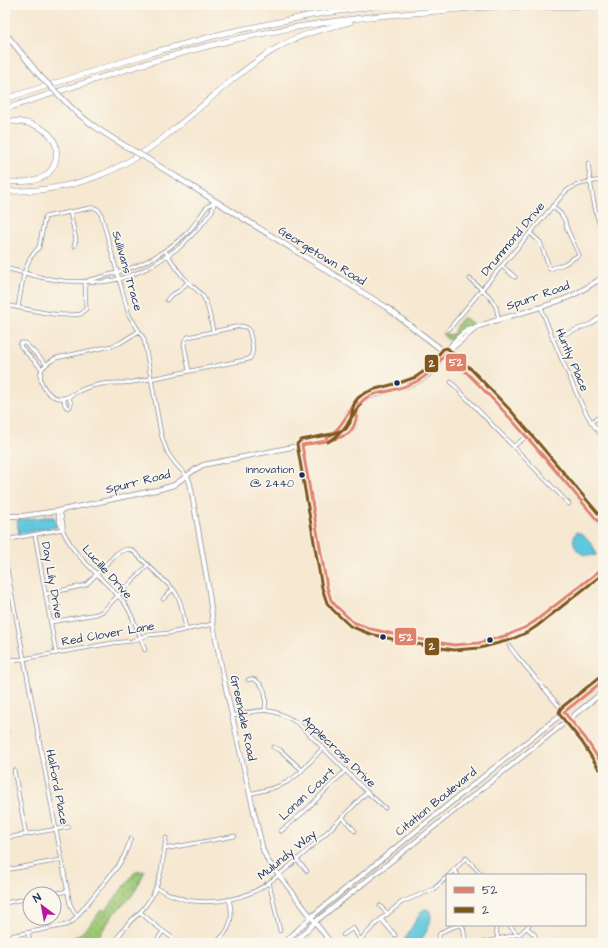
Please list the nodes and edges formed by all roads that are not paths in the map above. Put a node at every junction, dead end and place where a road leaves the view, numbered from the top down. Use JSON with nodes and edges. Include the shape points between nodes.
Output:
{"nodes":[{"id":1,"x":382,"y":5,"type":"edge"},
{"id":2,"x":603,"y":7,"type":"edge"},
{"id":3,"x":379,"y":16,"type":"junction"},
{"id":4,"x":5,"y":33,"type":"edge"},
{"id":5,"x":60,"y":81,"type":"junction"},
{"id":6,"x":5,"y":95,"type":"edge"},
{"id":7,"x":5,"y":99,"type":"edge"},
{"id":8,"x":5,"y":109,"type":"edge"},
{"id":9,"x":5,"y":121,"type":"edge"},
{"id":10,"x":588,"y":163,"type":"dead end"},
{"id":11,"x":603,"y":180,"type":"edge"},
{"id":12,"x":5,"y":182,"type":"edge"},
{"id":13,"x":590,"y":182,"type":"junction"},
{"id":14,"x":5,"y":191,"type":"edge"},
{"id":15,"x":215,"y":201,"type":"junction"},
{"id":16,"x":552,"y":206,"type":"junction"},
{"id":17,"x":70,"y":212,"type":"junction"},
{"id":18,"x":190,"y":229,"type":"junction"},
{"id":19,"x":194,"y":233,"type":"junction"},
{"id":20,"x":530,"y":233,"type":"junction"},
{"id":21,"x":603,"y":234,"type":"edge"},
{"id":22,"x":74,"y":246,"type":"dead end"},
{"id":23,"x":165,"y":251,"type":"junction"},
{"id":24,"x":168,"y":256,"type":"junction"},
{"id":25,"x":502,"y":266,"type":"junction"},
{"id":26,"x":5,"y":268,"type":"edge"},
{"id":27,"x":24,"y":273,"type":"junction"},
{"id":28,"x":117,"y":273,"type":"junction"},
{"id":29,"x":515,"y":277,"type":"dead end"},
{"id":30,"x":603,"y":277,"type":"edge"},
{"id":31,"x":119,"y":279,"type":"junction"},
{"id":32,"x":470,"y":279,"type":"dead end"},
{"id":33,"x":85,"y":281,"type":"junction"},
{"id":34,"x":188,"y":282,"type":"junction"},
{"id":35,"x":482,"y":289,"type":"junction"},
{"id":36,"x":167,"y":300,"type":"dead end"},
{"id":37,"x":5,"y":305,"type":"edge"},
{"id":38,"x":18,"y":307,"type":"junction"},
{"id":39,"x":541,"y":307,"type":"junction"},
{"id":40,"x":603,"y":315,"type":"edge"},
{"id":41,"x":499,"y":320,"type":"junction"},
{"id":42,"x":449,"y":329,"type":"dead end"},
{"id":43,"x":139,"y":331,"type":"junction"},
{"id":44,"x":213,"y":331,"type":"junction"},
{"id":45,"x":552,"y":339,"type":"junction"},
{"id":46,"x":446,"y":353,"type":"junction"},
{"id":47,"x":46,"y":364,"type":"junction"},
{"id":48,"x":42,"y":369,"type":"junction"},
{"id":49,"x":189,"y":371,"type":"junction"},
{"id":50,"x":152,"y":378,"type":"junction"},
{"id":51,"x":451,"y":382,"type":"dead end"},
{"id":52,"x":377,"y":394,"type":"junction"},
{"id":53,"x":69,"y":397,"type":"junction"},
{"id":54,"x":64,"y":398,"type":"junction"},
{"id":55,"x":603,"y":415,"type":"edge"},
{"id":56,"x":591,"y":422,"type":"junction"},
{"id":57,"x":527,"y":436,"type":"junction"},
{"id":58,"x":603,"y":437,"type":"edge"},
{"id":59,"x":317,"y":442,"type":"junction"},
{"id":60,"x":302,"y":445,"type":"junction"},
{"id":61,"x":514,"y":446,"type":"junction"},
{"id":62,"x":187,"y":476,"type":"junction"},
{"id":63,"x":569,"y":504,"type":"dead end"},
{"id":64,"x":59,"y":510,"type":"junction"},
{"id":65,"x":5,"y":516,"type":"edge"},
{"id":66,"x":603,"y":527,"type":"edge"},
{"id":67,"x":63,"y":529,"type":"junction"},
{"id":68,"x":35,"y":535,"type":"junction"},
{"id":69,"x":5,"y":540,"type":"edge"},
{"id":70,"x":5,"y":558,"type":"edge"},
{"id":71,"x":148,"y":565,"type":"junction"},
{"id":72,"x":603,"y":568,"type":"edge"},
{"id":73,"x":96,"y":574,"type":"junction"},
{"id":74,"x":173,"y":589,"type":"junction"},
{"id":75,"x":46,"y":594,"type":"junction"},
{"id":76,"x":118,"y":596,"type":"junction"},
{"id":77,"x":163,"y":599,"type":"dead end"},
{"id":78,"x":51,"y":622,"type":"junction"},
{"id":79,"x":213,"y":624,"type":"junction"},
{"id":80,"x":186,"y":629,"type":"junction"},
{"id":81,"x":505,"y":636,"type":"junction"},
{"id":82,"x":140,"y":638,"type":"junction"},
{"id":83,"x":145,"y":650,"type":"dead end"},
{"id":84,"x":56,"y":653,"type":"junction"},
{"id":85,"x":23,"y":659,"type":"junction"},
{"id":86,"x":5,"y":660,"type":"edge"},
{"id":87,"x":248,"y":680,"type":"dead end"},
{"id":88,"x":603,"y":681,"type":"edge"},
{"id":89,"x":603,"y":692,"type":"edge"},
{"id":90,"x":265,"y":710,"type":"junction"},
{"id":91,"x":564,"y":712,"type":"junction"},
{"id":92,"x":232,"y":716,"type":"junction"},
{"id":93,"x":570,"y":718,"type":"junction"},
{"id":94,"x":5,"y":725,"type":"edge"},
{"id":95,"x":7,"y":732,"type":"dead end"},
{"id":96,"x":273,"y":747,"type":"dead end"},
{"id":97,"x":324,"y":748,"type":"junction"},
{"id":98,"x":603,"y":766,"type":"edge"},
{"id":99,"x":14,"y":770,"type":"dead end"},
{"id":100,"x":302,"y":770,"type":"junction"},
{"id":101,"x":346,"y":770,"type":"junction"},
{"id":102,"x":367,"y":792,"type":"junction"},
{"id":103,"x":249,"y":794,"type":"junction"},
{"id":104,"x":385,"y":808,"type":"dead end"},
{"id":105,"x":343,"y":818,"type":"junction"},
{"id":106,"x":69,"y":826,"type":"dead end"},
{"id":107,"x":56,"y":829,"type":"junction"},
{"id":108,"x":355,"y":830,"type":"dead end"},
{"id":109,"x":281,"y":831,"type":"dead end"},
{"id":110,"x":26,"y":835,"type":"junction"},
{"id":111,"x":234,"y":836,"type":"dead end"},
{"id":112,"x":5,"y":838,"type":"edge"},
{"id":113,"x":166,"y":838,"type":"dead end"},
{"id":114,"x":131,"y":839,"type":"dead end"},
{"id":115,"x":164,"y":849,"type":"junction"},
{"id":116,"x":61,"y":860,"type":"junction"},
{"id":117,"x":297,"y":860,"type":"junction"},
{"id":118,"x":5,"y":870,"type":"edge"},
{"id":119,"x":454,"y":870,"type":"junction"},
{"id":120,"x":307,"y":871,"type":"dead end"},
{"id":121,"x":450,"y":874,"type":"edge"},
{"id":122,"x":457,"y":874,"type":"edge"},
{"id":123,"x":481,"y":874,"type":"edge"},
{"id":124,"x":279,"y":875,"type":"junction"},
{"id":125,"x":269,"y":882,"type":"junction"},
{"id":126,"x":445,"y":882,"type":"edge"},
{"id":127,"x":156,"y":888,"type":"junction"},
{"id":128,"x":68,"y":891,"type":"junction"},
{"id":129,"x":62,"y":892,"type":"edge"},
{"id":130,"x":228,"y":899,"type":"junction"},
{"id":131,"x":22,"y":900,"type":"edge"},
{"id":132,"x":5,"y":903,"type":"edge"},
{"id":133,"x":380,"y":906,"type":"dead end"},
{"id":134,"x":140,"y":912,"type":"junction"},
{"id":135,"x":388,"y":914,"type":"junction"},
{"id":136,"x":78,"y":915,"type":"junction"},
{"id":137,"x":311,"y":916,"type":"junction"},
{"id":138,"x":381,"y":919,"type":"junction"},
{"id":139,"x":315,"y":922,"type":"junction"},
{"id":140,"x":456,"y":926,"type":"edge"},
{"id":141,"x":460,"y":926,"type":"edge"},
{"id":142,"x":496,"y":926,"type":"edge"},
{"id":143,"x":509,"y":926,"type":"edge"},
{"id":144,"x":528,"y":926,"type":"edge"},
{"id":145,"x":280,"y":931,"type":"dead end"},
{"id":146,"x":163,"y":932,"type":"junction"},
{"id":147,"x":28,"y":933,"type":"junction"},
{"id":148,"x":343,"y":934,"type":"dead end"},
{"id":149,"x":395,"y":935,"type":"dead end"},
{"id":150,"x":518,"y":935,"type":"junction"},
{"id":151,"x":5,"y":937,"type":"edge"},
{"id":152,"x":499,"y":941,"type":"edge"},
{"id":153,"x":361,"y":942,"type":"edge"},
{"id":154,"x":30,"y":943,"type":"edge"},
{"id":155,"x":114,"y":943,"type":"edge"},
{"id":156,"x":155,"y":943,"type":"edge"},
{"id":157,"x":179,"y":943,"type":"edge"},
{"id":158,"x":216,"y":943,"type":"edge"},
{"id":159,"x":284,"y":943,"type":"edge"},
{"id":160,"x":294,"y":943,"type":"edge"},
{"id":161,"x":331,"y":943,"type":"edge"},
{"id":162,"x":440,"y":943,"type":"edge"},
{"id":163,"x":466,"y":943,"type":"edge"},
{"id":164,"x":480,"y":943,"type":"edge"},
{"id":165,"x":536,"y":943,"type":"edge"}],
"edges":[{"from":1,"to":5,"type":"highway","via":[[312,15],[225,33]]},
{"from":2,"to":3,"type":"highway","via":[[492,7]]},
{"from":3,"to":8,"type":"highway","via":[[294,28],[202,47]]},
{"from":3,"to":14,"type":"highway","via":[[320,30],[291,40],[247,68],[152,146],[116,168],[92,179],[58,188]]},
{"from":4,"to":15,"type":"main road","name":"Georgetown Road","bridge":true,"via":[[40,76],[82,118]]},
{"from":5,"to":6,"type":"highway"},
{"from":5,"to":7,"type":"highway"},
{"from":9,"to":12,"type":"highway","via":[[30,124],[46,131],[56,145],[57,154],[52,170],[44,176],[33,181]]},
{"from":10,"to":13,"type":"street"},
{"from":11,"to":13,"type":"street","name":"Drummond Drive"},
{"from":13,"to":16,"type":"street","name":"Drummond Drive","via":[[571,187]]},
{"from":13,"to":21,"type":"street"},
{"from":15,"to":18,"type":"street"},
{"from":15,"to":19,"type":"street","via":[[212,211]]},
{"from":15,"to":46,"type":"main road","name":"Georgetown Road","via":[[386,307]]},
{"from":16,"to":20,"type":"street","name":"Drummond Drive"},
{"from":16,"to":20,"type":"street","via":[[565,221],[579,254],[550,269],[540,242]]},
{"from":17,"to":22,"type":"street","via":[[76,240]]},
{"from":17,"to":27,"type":"street","name":"Sullivans Trace","via":[[45,217],[39,247],[30,258]]},
{"from":17,"to":28,"type":"street","name":"Sullivans Trace","via":[[98,208]]},
{"from":18,"to":19,"type":"street"},
{"from":18,"to":23,"type":"street"},
{"from":19,"to":24,"type":"street"},
{"from":20,"to":25,"type":"street","name":"Drummond Drive"},
{"from":23,"to":24,"type":"street"},
{"from":23,"to":28,"type":"street","via":[[147,262]]},
{"from":24,"to":31,"type":"street","via":[[150,268]]},
{"from":24,"to":34,"type":"street"},
{"from":25,"to":29,"type":"street"},
{"from":25,"to":35,"type":"street","name":"Drummond Drive"},
{"from":26,"to":27,"type":"street"},
{"from":27,"to":33,"type":"street","via":[[44,278]]},
{"from":27,"to":38,"type":"street","name":"Sullivans Trace"},
{"from":28,"to":31,"type":"street","name":"Sullivans Trace"},
{"from":28,"to":33,"type":"street"},
{"from":30,"to":39,"type":"street","name":"Spurr Road","via":[[570,297]]},
{"from":31,"to":33,"type":"street","via":[[103,282]]},
{"from":31,"to":43,"type":"street","name":"Sullivans Trace","via":[[129,315]]},
{"from":32,"to":35,"type":"street"},
{"from":33,"to":38,"type":"street","via":[[86,309],[81,314]]},
{"from":34,"to":36,"type":"street"},
{"from":34,"to":44,"type":"street","via":[[205,299]]},
{"from":35,"to":41,"type":"street","via":[[496,307]]},
{"from":35,"to":42,"type":"street","name":"Drummond Drive"},
{"from":37,"to":38,"type":"street"},
{"from":39,"to":41,"type":"street","name":"Spurr Road"},
{"from":39,"to":45,"type":"street","name":"Huntly Place"},
{"from":40,"to":45,"type":"street","via":[[591,324]]},
{"from":41,"to":46,"type":"street","name":"Spurr Road","via":[[477,327]]},
{"from":43,"to":47,"type":"street","via":[[112,346],[56,358]]},
{"from":43,"to":50,"type":"street","name":"Sullivans Trace","via":[[144,339]]},
{"from":44,"to":49,"type":"street","via":[[185,340]]},
{"from":44,"to":49,"type":"street","via":[[244,326],[250,330],[254,352],[252,356],[249,359]]},
{"from":45,"to":56,"type":"street","name":"Huntly Place"},
{"from":46,"to":52,"type":"street","name":"Spurr Road","via":[[428,374],[418,381]]},
{"from":46,"to":57,"type":"main road","name":"Georgetown Road","via":[[488,393]]},
{"from":47,"to":48,"type":"street"},
{"from":47,"to":48,"type":"street","via":[[25,342],[21,343],[21,347]]},
{"from":48,"to":54,"type":"street","via":[[42,386],[54,397]]},
{"from":49,"to":50,"type":"street"},
{"from":50,"to":53,"type":"street","via":[[124,384],[88,387]]},
{"from":50,"to":62,"type":"street","name":"Sullivans Trace","via":[[164,444],[167,452]]},
{"from":51,"to":61,"type":"street"},
{"from":52,"to":59,"type":"street","name":"Spurr Road","via":[[359,400],[335,432]]},
{"from":52,"to":59,"type":"street","name":"Spurr Road","via":[[364,399],[361,403],[357,411],[356,424],[348,434]]},
{"from":53,"to":54,"type":"street"},
{"from":53,"to":54,"type":"street","via":[[71,404],[68,408]]},
{"from":55,"to":56,"type":"street"},
{"from":56,"to":58,"type":"street","name":"Huntly Place"},
{"from":57,"to":61,"type":"street"},
{"from":57,"to":66,"type":"main road","name":"Georgetown Road"},
{"from":59,"to":60,"type":"street","name":"Spurr Road"},
{"from":60,"to":62,"type":"street","name":"Spurr Road","via":[[203,465]]},
{"from":60,"to":81,"type":"street","via":[[327,587],[331,600],[341,611],[353,622],[371,629],[454,645],[479,643]]},
{"from":61,"to":63,"type":"street"},
{"from":62,"to":64,"type":"street","name":"Spurr Road","via":[[168,487]]},
{"from":62,"to":79,"type":"street","name":"Greendale Road","via":[[200,533]]},
{"from":64,"to":65,"type":"street","name":"Spurr Road"},
{"from":64,"to":67,"type":"street","name":"Lucille Drive"},
{"from":67,"to":68,"type":"street"},
{"from":67,"to":73,"type":"street","name":"Lucille Drive","via":[[74,550]]},
{"from":68,"to":69,"type":"street"},
{"from":68,"to":75,"type":"street","name":"Day Lily Drive"},
{"from":70,"to":85,"type":"street","name":"Halford Place"},
{"from":71,"to":73,"type":"street","via":[[132,550],[127,549],[118,553]]},
{"from":71,"to":74,"type":"street"},
{"from":71,"to":76,"type":"street"},
{"from":72,"to":81,"type":"street","via":[[534,622]]},
{"from":73,"to":75,"type":"street","via":[[83,587]]},
{"from":73,"to":76,"type":"street","name":"Lucille Drive"},
{"from":74,"to":77,"type":"street"},
{"from":74,"to":80,"type":"street","via":[[180,600]]},
{"from":75,"to":78,"type":"street","name":"Day Lily Drive"},
{"from":76,"to":78,"type":"street","via":[[104,611],[97,614]]},
{"from":76,"to":82,"type":"street","name":"Lucille Drive","via":[[129,610]]},
{"from":78,"to":84,"type":"street","name":"Day Lily Drive"},
{"from":79,"to":80,"type":"street","name":"Red Clover Lane"},
{"from":79,"to":92,"type":"street","name":"Greendale Road"},
{"from":80,"to":82,"type":"street","name":"Red Clover Lane"},
{"from":81,"to":91,"type":"street","via":[[516,656]]},
{"from":82,"to":83,"type":"street","name":"Lucille Drive"},
{"from":82,"to":84,"type":"street","name":"Red Clover Lane"},
{"from":84,"to":85,"type":"street","name":"Red Clover Lane"},
{"from":85,"to":86,"type":"street","name":"Red Clover Lane"},
{"from":85,"to":107,"type":"street","name":"Halford Place"},
{"from":87,"to":90,"type":"street","via":[[254,679],[264,688]]},
{"from":88,"to":91,"type":"street","name":"Citation Boulevard"},
{"from":89,"to":93,"type":"street","name":"Citation Boulevard"},
{"from":90,"to":92,"type":"street","name":"Applecross Drive"},
{"from":90,"to":97,"type":"street","name":"Applecross Drive","via":[[291,718]]},
{"from":91,"to":93,"type":"street"},
{"from":91,"to":137,"type":"street","name":"Citation Boulevard"},
{"from":92,"to":103,"type":"street","name":"Greendale Road"},
{"from":93,"to":98,"type":"street"},
{"from":93,"to":139,"type":"street","name":"Citation Boulevard"},
{"from":94,"to":95,"type":"street"},
{"from":96,"to":100,"type":"street"},
{"from":97,"to":100,"type":"street"},
{"from":97,"to":101,"type":"street","name":"Applecross Drive"},
{"from":99,"to":110,"type":"street"},
{"from":100,"to":103,"type":"street","via":[[277,787]]},
{"from":101,"to":102,"type":"street","name":"Applecross Drive"},
{"from":101,"to":109,"type":"street","name":"Lonan Court"},
{"from":102,"to":104,"type":"street","name":"Applecross Drive"},
{"from":102,"to":105,"type":"street","name":"Mulundy Way"},
{"from":103,"to":124,"type":"street","name":"Greendale Road","via":[[268,861]]},
{"from":105,"to":108,"type":"street"},
{"from":105,"to":117,"type":"street","name":"Mulundy Way"},
{"from":106,"to":107,"type":"street"},
{"from":107,"to":110,"type":"street"},
{"from":107,"to":116,"type":"street","name":"Halford Place"},
{"from":110,"to":112,"type":"street"},
{"from":111,"to":115,"type":"street"},
{"from":113,"to":115,"type":"street"},
{"from":114,"to":136,"type":"street","via":[[118,866]]},
{"from":115,"to":127,"type":"street"},
{"from":116,"to":118,"type":"street"},
{"from":116,"to":128,"type":"street","name":"Halford Place"},
{"from":117,"to":120,"type":"street"},
{"from":117,"to":124,"type":"street","name":"Mulundy Way"},
{"from":119,"to":121,"type":"street"},
{"from":119,"to":122,"type":"street"},
{"from":119,"to":123,"type":"street","via":[[466,858]]},
{"from":124,"to":125,"type":"street","name":"Mulundy Way"},
{"from":124,"to":137,"type":"street","name":"Greendale Road"},
{"from":125,"to":130,"type":"street","name":"Mulundy Way","via":[[253,891]]},
{"from":125,"to":145,"type":"street"},
{"from":126,"to":135,"type":"street","via":[[402,902]]},
{"from":127,"to":130,"type":"street","name":"Mulundy Way","via":[[191,901],[215,902]]},
{"from":127,"to":134,"type":"street"},
{"from":128,"to":129,"type":"street"},
{"from":128,"to":136,"type":"street","name":"Halford Place","via":[[70,904]]},
{"from":130,"to":158,"type":"street","via":[[231,912],[229,926]]},
{"from":131,"to":132,"type":"street"},
{"from":133,"to":135,"type":"street"},
{"from":134,"to":146,"type":"street"},
{"from":134,"to":155,"type":"street"},
{"from":135,"to":138,"type":"street"},
{"from":136,"to":147,"type":"street","via":[[72,922]]},
{"from":137,"to":139,"type":"street","name":"Greendale Road"},
{"from":137,"to":159,"type":"street","name":"Citation Boulevard"},
{"from":138,"to":149,"type":"street"},
{"from":138,"to":153,"type":"street"},
{"from":139,"to":160,"type":"street","name":"Citation Boulevard"},
{"from":139,"to":161,"type":"street","name":"Greendale Road"},
{"from":140,"to":162,"type":"street","via":[[440,934]]},
{"from":141,"to":163,"type":"street","via":[[463,927]]},
{"from":142,"to":152,"type":"street"},
{"from":143,"to":150,"type":"street"},
{"from":144,"to":150,"type":"street"},
{"from":144,"to":165,"type":"street","via":[[535,935]]},
{"from":146,"to":156,"type":"street"},
{"from":146,"to":157,"type":"street"},
{"from":147,"to":151,"type":"street"},
{"from":147,"to":154,"type":"street"},
{"from":148,"to":153,"type":"street","via":[[353,928]]},
{"from":150,"to":152,"type":"street"},
{"from":152,"to":164,"type":"street"}]}
